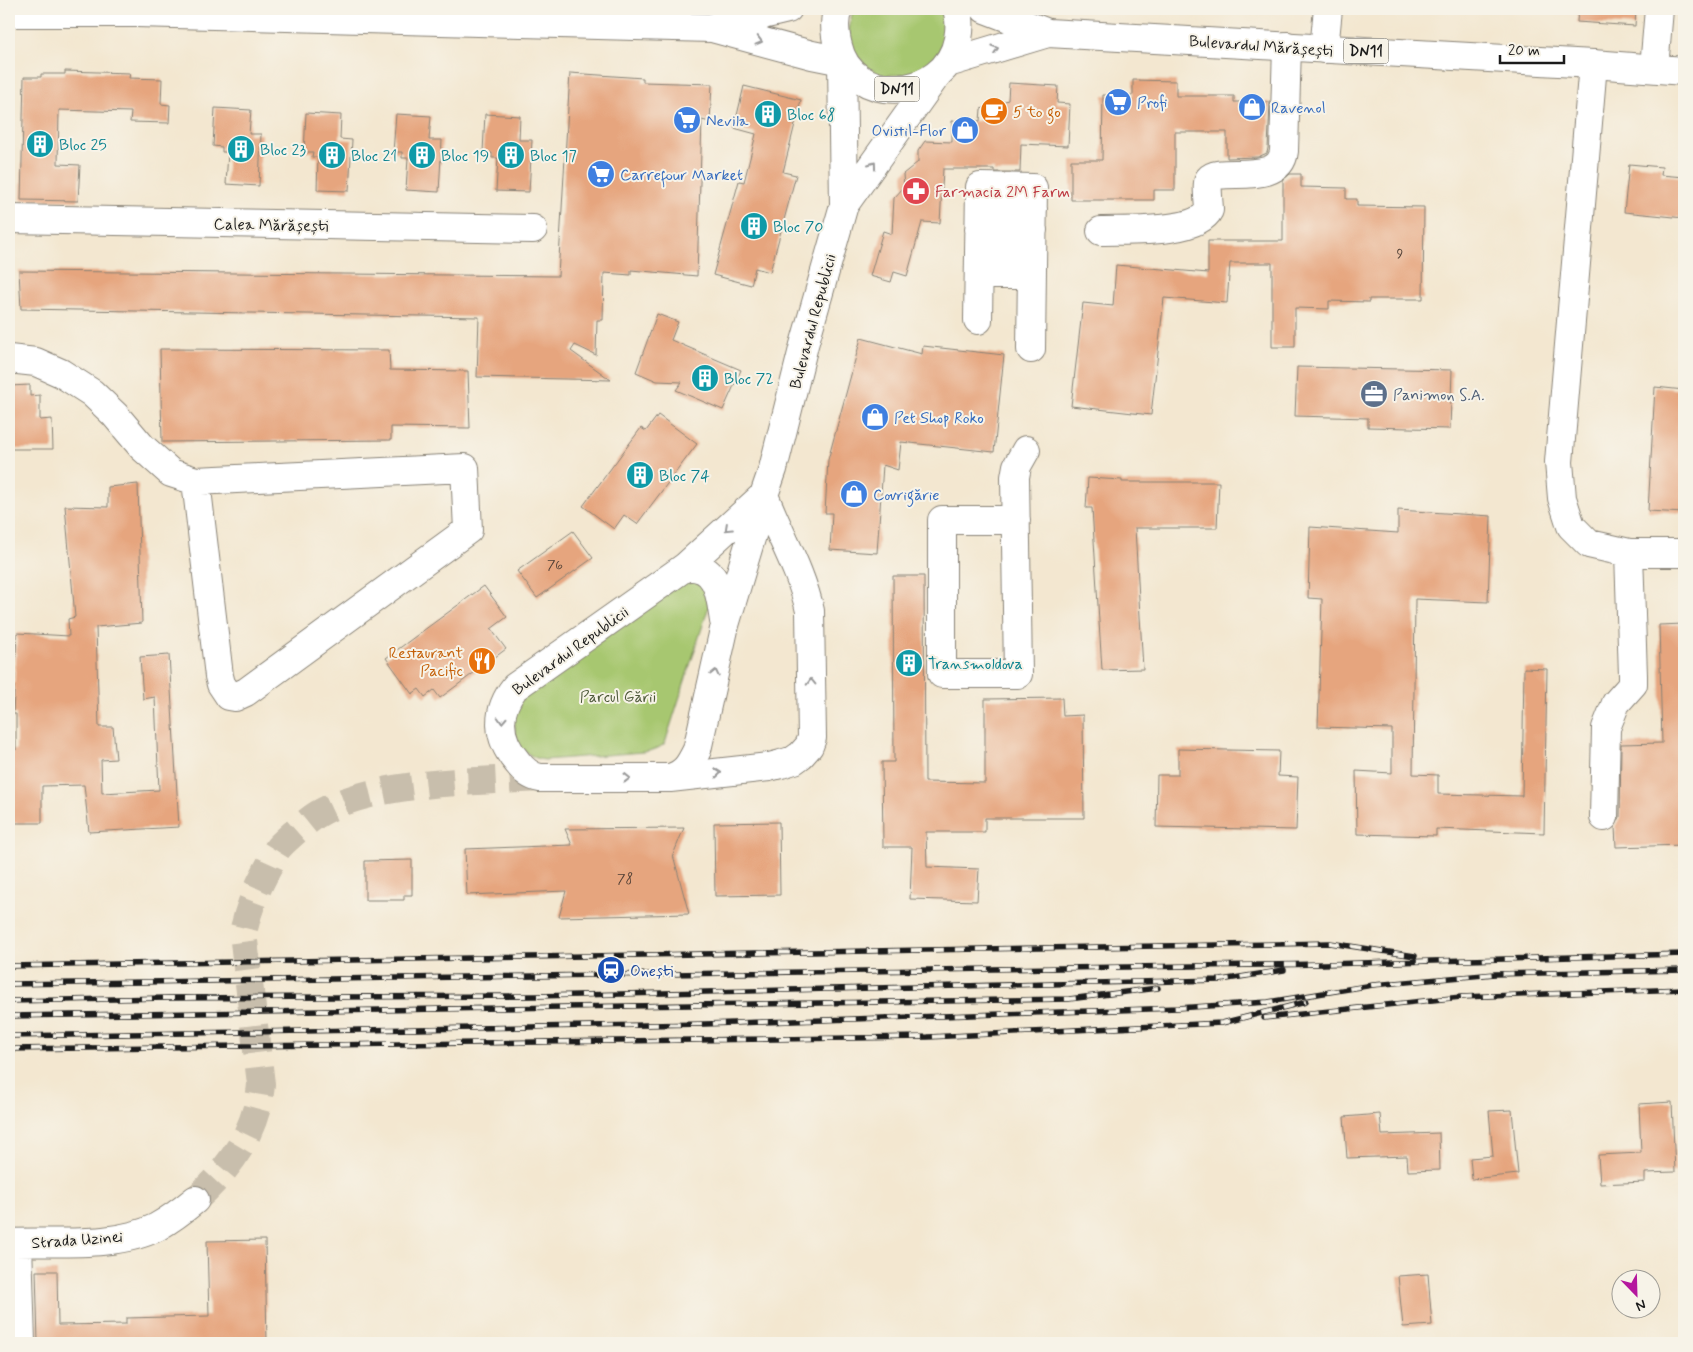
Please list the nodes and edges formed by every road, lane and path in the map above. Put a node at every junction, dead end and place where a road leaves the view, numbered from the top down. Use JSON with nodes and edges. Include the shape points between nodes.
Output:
{"nodes":[{"id":1,"x":788,"y":9,"type":"edge"},
{"id":2,"x":838,"y":9,"type":"edge"},
{"id":3,"x":957,"y":9,"type":"edge"},
{"id":4,"x":986,"y":9,"type":"edge"},
{"id":5,"x":1328,"y":9,"type":"edge"},
{"id":6,"x":1659,"y":9,"type":"edge"},
{"id":7,"x":9,"y":13,"type":"edge"},
{"id":8,"x":496,"y":16,"type":"edge"},
{"id":9,"x":712,"y":28,"type":"junction"},
{"id":10,"x":1048,"y":33,"type":"junction"},
{"id":11,"x":1287,"y":46,"type":"junction"},
{"id":12,"x":1324,"y":49,"type":"junction"},
{"id":13,"x":842,"y":61,"type":"junction"},
{"id":14,"x":1593,"y":64,"type":"junction"},
{"id":15,"x":1654,"y":68,"type":"junction"},
{"id":16,"x":942,"y":70,"type":"junction"},
{"id":17,"x":1684,"y":71,"type":"edge"},
{"id":18,"x":844,"y":205,"type":"junction"},
{"id":19,"x":9,"y":220,"type":"edge"},
{"id":20,"x":533,"y":229,"type":"dead end"},
{"id":21,"x":1101,"y":230,"type":"dead end"},
{"id":22,"x":979,"y":242,"type":"junction"},
{"id":23,"x":1032,"y":242,"type":"junction"},
{"id":24,"x":978,"y":320,"type":"dead end"},
{"id":25,"x":1031,"y":349,"type":"dead end"},
{"id":26,"x":9,"y":359,"type":"edge"},
{"id":27,"x":1026,"y":450,"type":"dead end"},
{"id":28,"x":196,"y":481,"type":"junction"},
{"id":29,"x":764,"y":495,"type":"junction"},
{"id":30,"x":1016,"y":520,"type":"junction"},
{"id":31,"x":1629,"y":553,"type":"junction"},
{"id":32,"x":1684,"y":553,"type":"edge"},
{"id":33,"x":685,"y":567,"type":"junction"},
{"id":34,"x":725,"y":625,"type":"junction"},
{"id":35,"x":670,"y":778,"type":"junction"},
{"id":36,"x":1604,"y":817,"type":"dead end"},
{"id":37,"x":195,"y":1200,"type":"tunnel mouth"},
{"id":38,"x":13,"y":1243,"type":"edge"},
{"id":39,"x":21,"y":1343,"type":"edge"}],
"edges":[{"from":1,"to":9,"type":"street"},
{"from":2,"to":13,"type":"street","name":"Bulevardul Republicii","via":[[834,32]]},
{"from":3,"to":16,"type":"street","name":"Bulevardul Republicii","via":[[960,30],[956,47]]},
{"from":4,"to":10,"type":"street","name":"Bulevardul Mărășești","number":"DN11"},
{"from":5,"to":12,"type":"street"},
{"from":6,"to":15,"type":"street"},
{"from":7,"to":8,"type":"street"},
{"from":8,"to":9,"type":"street"},
{"from":9,"to":13,"type":"street","one_way":true},
{"from":10,"to":11,"type":"street","name":"Bulevardul Mărășești","number":"DN11"},
{"from":16,"to":10,"type":"street","name":"Bulevardul Mărășești","number":"DN11","one_way":true},
{"from":11,"to":12,"type":"street","name":"Bulevardul Mărășești","number":"DN11"},
{"from":11,"to":21,"type":"street","via":[[1284,151],[1280,162],[1251,175],[1226,174],[1210,178],[1209,210],[1203,218],[1192,223],[1164,228]]},
{"from":12,"to":14,"type":"street","name":"Bulevardul Mărășești","number":"DN11"},
{"from":13,"to":16,"type":"street","number":"DN11","via":[[867,82],[902,90],[920,85]]},
{"from":13,"to":18,"type":"street","name":"Bulevardul Republicii"},
{"from":14,"to":15,"type":"street","name":"Bulevardul Mărășești","number":"DN11"},
{"from":14,"to":31,"type":"street","via":[[1559,462],[1562,498],[1571,526],[1589,544]]},
{"from":15,"to":17,"type":"street","name":"Bulevardul Mărășești","number":"DN11"},
{"from":18,"to":16,"type":"street","name":"Bulevardul Republicii","one_way":true},
{"from":18,"to":29,"type":"street","name":"Bulevardul Republicii"},
{"from":19,"to":20,"type":"street","name":"Calea Mărășești"},
{"from":22,"to":23,"type":"street"},
{"from":22,"to":23,"type":"street"},
{"from":22,"to":23,"type":"street","via":[[980,187],[1033,188]]},
{"from":22,"to":24,"type":"street"},
{"from":23,"to":25,"type":"street"},
{"from":26,"to":28,"type":"street","via":[[36,362],[92,393],[171,473]]},
{"from":27,"to":30,"type":"street","via":[[1016,472]]},
{"from":28,"to":28,"type":"street","via":[[465,468],[468,530],[246,692],[229,696],[219,676]]},
{"from":29,"to":33,"type":"street","name":"Bulevardul Republicii","one_way":true},
{"from":29,"to":34,"type":"street","name":"Bulevardul Republicii"},
{"from":35,"to":29,"type":"street","name":"Bulevardul Republicii","one_way":true,"via":[[769,768],[794,760],[809,746],[812,738],[810,611],[799,574]]},
{"from":30,"to":30,"type":"street","via":[[1018,674],[942,674],[942,520]]},
{"from":31,"to":32,"type":"street"},
{"from":31,"to":36,"type":"street","via":[[1634,676],[1632,684],[1616,703],[1606,728]]},
{"from":33,"to":34,"type":"street","via":[[700,568],[714,579],[720,592]]},
{"from":33,"to":35,"type":"street","name":"Bulevardul Republicii","one_way":true,"via":[[515,687],[505,702],[501,729],[508,750],[532,776]]},
{"from":35,"to":34,"type":"street","name":"Bulevardul Republicii","one_way":true,"via":[[688,767],[697,750]]},
{"from":37,"to":38,"type":"street","name":"Strada Uzinei","via":[[176,1216],[134,1236],[92,1242]]},
{"from":38,"to":39,"type":"street"}]}
